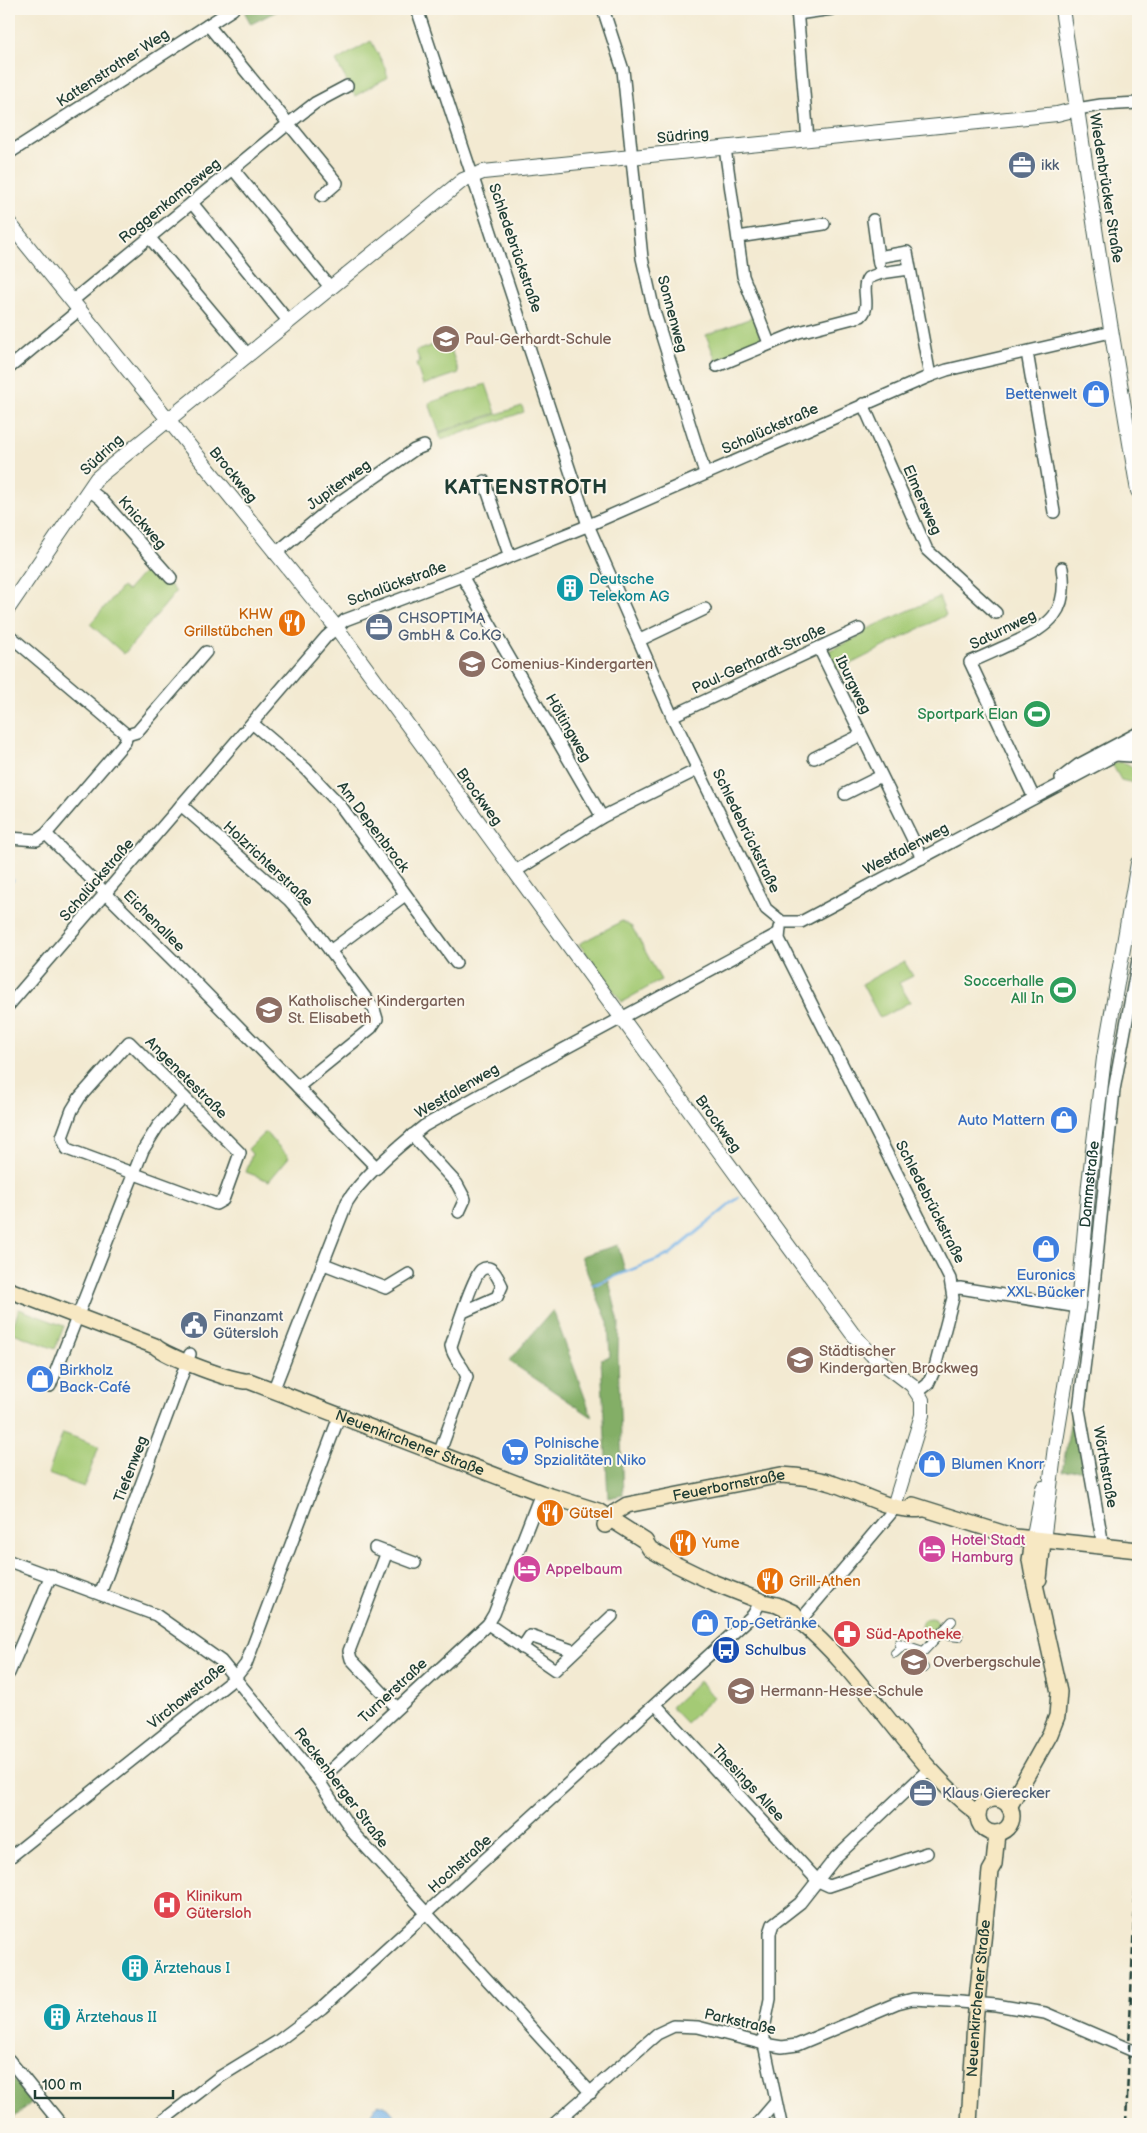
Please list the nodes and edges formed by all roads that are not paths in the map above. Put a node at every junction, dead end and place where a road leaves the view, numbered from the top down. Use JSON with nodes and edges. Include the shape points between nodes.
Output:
{"nodes":[{"id":1,"x":233,"y":9,"type":"edge"},
{"id":2,"x":417,"y":9,"type":"edge"},
{"id":3,"x":604,"y":9,"type":"edge"},
{"id":4,"x":832,"y":9,"type":"edge"},
{"id":5,"x":1062,"y":9,"type":"edge"},
{"id":6,"x":797,"y":12,"type":"edge"},
{"id":7,"x":208,"y":25,"type":"junction"},
{"id":8,"x":348,"y":86,"type":"dead end"},
{"id":9,"x":1138,"y":103,"type":"edge"},
{"id":10,"x":1077,"y":109,"type":"junction"},
{"id":11,"x":288,"y":124,"type":"junction"},
{"id":12,"x":808,"y":140,"type":"junction"},
{"id":13,"x":725,"y":148,"type":"junction"},
{"id":14,"x":9,"y":153,"type":"edge"},
{"id":15,"x":632,"y":158,"type":"junction"},
{"id":16,"x":233,"y":169,"type":"junction"},
{"id":17,"x":473,"y":175,"type":"junction"},
{"id":18,"x":322,"y":196,"type":"dead end"},
{"id":19,"x":192,"y":203,"type":"junction"},
{"id":20,"x":873,"y":220,"type":"dead end"},
{"id":21,"x":9,"y":223,"type":"edge"},
{"id":22,"x":824,"y":224,"type":"dead end"},
{"id":23,"x":149,"y":237,"type":"junction"},
{"id":24,"x":738,"y":237,"type":"junction"},
{"id":25,"x":878,"y":257,"type":"junction"},
{"id":26,"x":909,"y":269,"type":"junction"},
{"id":27,"x":880,"y":273,"type":"junction"},
{"id":28,"x":330,"y":287,"type":"junction"},
{"id":29,"x":76,"y":306,"type":"junction"},
{"id":30,"x":289,"y":322,"type":"junction"},
{"id":31,"x":1111,"y":332,"type":"junction"},
{"id":32,"x":769,"y":343,"type":"junction"},
{"id":33,"x":1027,"y":352,"type":"junction"},
{"id":34,"x":248,"y":355,"type":"junction"},
{"id":35,"x":718,"y":366,"type":"dead end"},
{"id":36,"x":9,"y":368,"type":"edge"},
{"id":37,"x":930,"y":376,"type":"junction"},
{"id":38,"x":863,"y":404,"type":"junction"},
{"id":39,"x":168,"y":420,"type":"junction"},
{"id":40,"x":424,"y":446,"type":"dead end"},
{"id":41,"x":705,"y":473,"type":"junction"},
{"id":42,"x":484,"y":481,"type":"dead end"},
{"id":43,"x":89,"y":490,"type":"junction"},
{"id":44,"x":1138,"y":490,"type":"edge"},
{"id":45,"x":1054,"y":512,"type":"dead end"},
{"id":46,"x":588,"y":525,"type":"junction"},
{"id":47,"x":275,"y":554,"type":"junction"},
{"id":48,"x":510,"y":557,"type":"junction"},
{"id":49,"x":1062,"y":568,"type":"dead end"},
{"id":50,"x":462,"y":576,"type":"junction"},
{"id":51,"x":171,"y":578,"type":"dead end"},
{"id":52,"x":9,"y":607,"type":"edge"},
{"id":53,"x":705,"y":609,"type":"dead end"},
{"id":54,"x":996,"y":613,"type":"dead end"},
{"id":55,"x":336,"y":627,"type":"junction"},
{"id":56,"x":859,"y":629,"type":"dead end"},
{"id":57,"x":9,"y":635,"type":"edge"},
{"id":58,"x":640,"y":640,"type":"junction"},
{"id":59,"x":819,"y":648,"type":"junction"},
{"id":60,"x":206,"y":652,"type":"dead end"},
{"id":61,"x":672,"y":716,"type":"junction"},
{"id":62,"x":252,"y":723,"type":"junction"},
{"id":63,"x":1138,"y":732,"type":"edge"},
{"id":64,"x":861,"y":735,"type":"junction"},
{"id":65,"x":127,"y":736,"type":"junction"},
{"id":66,"x":1138,"y":743,"type":"edge"},
{"id":67,"x":1114,"y":756,"type":"junction"},
{"id":68,"x":814,"y":758,"type":"dead end"},
{"id":69,"x":1138,"y":760,"type":"edge"},
{"id":70,"x":698,"y":770,"type":"junction"},
{"id":71,"x":881,"y":776,"type":"junction"},
{"id":72,"x":845,"y":794,"type":"dead end"},
{"id":73,"x":1038,"y":796,"type":"junction"},
{"id":74,"x":181,"y":805,"type":"junction"},
{"id":75,"x":602,"y":817,"type":"junction"},
{"id":76,"x":46,"y":834,"type":"junction"},
{"id":77,"x":9,"y":838,"type":"edge"},
{"id":78,"x":922,"y":858,"type":"junction"},
{"id":79,"x":1138,"y":863,"type":"edge"},
{"id":80,"x":514,"y":872,"type":"junction"},
{"id":81,"x":105,"y":894,"type":"junction"},
{"id":82,"x":405,"y":895,"type":"junction"},
{"id":83,"x":1134,"y":924,"type":"edge"},
{"id":84,"x":780,"y":928,"type":"junction"},
{"id":85,"x":330,"y":951,"type":"junction"},
{"id":86,"x":1138,"y":960,"type":"edge"},
{"id":87,"x":456,"y":963,"type":"dead end"},
{"id":88,"x":9,"y":1005,"type":"edge"},
{"id":89,"x":621,"y":1018,"type":"junction"},
{"id":90,"x":298,"y":1087,"type":"junction"},
{"id":91,"x":184,"y":1097,"type":"junction"},
{"id":92,"x":412,"y":1135,"type":"junction"},
{"id":93,"x":377,"y":1168,"type":"junction"},
{"id":94,"x":134,"y":1174,"type":"junction"},
{"id":95,"x":459,"y":1212,"type":"dead end"},
{"id":96,"x":324,"y":1264,"type":"junction"},
{"id":97,"x":409,"y":1274,"type":"dead end"},
{"id":98,"x":953,"y":1289,"type":"junction"},
{"id":99,"x":9,"y":1290,"type":"edge"},
{"id":100,"x":1078,"y":1307,"type":"junction"},
{"id":101,"x":463,"y":1312,"type":"dead end"},
{"id":102,"x":77,"y":1316,"type":"junction"},
{"id":103,"x":189,"y":1358,"type":"junction"},
{"id":104,"x":50,"y":1386,"type":"dead end"},
{"id":105,"x":273,"y":1391,"type":"junction"},
{"id":106,"x":918,"y":1392,"type":"junction"},
{"id":107,"x":1063,"y":1407,"type":"junction"},
{"id":108,"x":1079,"y":1409,"type":"junction"},
{"id":109,"x":339,"y":1417,"type":"junction"},
{"id":110,"x":439,"y":1454,"type":"junction"},
{"id":111,"x":541,"y":1493,"type":"junction"},
{"id":112,"x":895,"y":1503,"type":"junction"},
{"id":113,"x":608,"y":1522,"type":"junction"},
{"id":114,"x":1038,"y":1540,"type":"junction"},
{"id":115,"x":1102,"y":1547,"type":"junction"},
{"id":116,"x":375,"y":1548,"type":"dead end"},
{"id":117,"x":1138,"y":1550,"type":"edge"},
{"id":118,"x":387,"y":1552,"type":"junction"},
{"id":119,"x":9,"y":1561,"type":"edge"},
{"id":120,"x":415,"y":1563,"type":"dead end"},
{"id":121,"x":51,"y":1575,"type":"junction"},
{"id":122,"x":100,"y":1594,"type":"junction"},
{"id":123,"x":762,"y":1602,"type":"junction"},
{"id":124,"x":612,"y":1616,"type":"dead end"},
{"id":125,"x":798,"y":1621,"type":"junction"},
{"id":126,"x":952,"y":1621,"type":"dead end"},
{"id":127,"x":488,"y":1624,"type":"junction"},
{"id":128,"x":943,"y":1630,"type":"junction"},
{"id":129,"x":959,"y":1637,"type":"dead end"},
{"id":130,"x":522,"y":1648,"type":"junction"},
{"id":131,"x":574,"y":1651,"type":"junction"},
{"id":132,"x":923,"y":1651,"type":"junction"},
{"id":133,"x":895,"y":1653,"type":"dead end"},
{"id":134,"x":916,"y":1658,"type":"junction"},
{"id":135,"x":909,"y":1666,"type":"dead end"},
{"id":136,"x":924,"y":1668,"type":"dead end"},
{"id":137,"x":9,"y":1673,"type":"edge"},
{"id":138,"x":235,"y":1678,"type":"junction"},
{"id":139,"x":656,"y":1704,"type":"junction"},
{"id":140,"x":398,"y":1708,"type":"junction"},
{"id":141,"x":932,"y":1770,"type":"junction"},
{"id":142,"x":319,"y":1781,"type":"junction"},
{"id":143,"x":1004,"y":1803,"type":"junction"},
{"id":144,"x":980,"y":1809,"type":"junction"},
{"id":145,"x":992,"y":1832,"type":"junction"},
{"id":146,"x":927,"y":1853,"type":"dead end"},
{"id":147,"x":9,"y":1858,"type":"edge"},
{"id":148,"x":818,"y":1881,"type":"junction"},
{"id":149,"x":427,"y":1914,"type":"junction"},
{"id":150,"x":977,"y":2003,"type":"junction"},
{"id":151,"x":764,"y":2044,"type":"junction"},
{"id":152,"x":1138,"y":2053,"type":"edge"},
{"id":153,"x":9,"y":2060,"type":"edge"},
{"id":154,"x":591,"y":2093,"type":"junction"},
{"id":155,"x":775,"y":2103,"type":"junction"},
{"id":156,"x":61,"y":2124,"type":"edge"},
{"id":157,"x":158,"y":2124,"type":"edge"},
{"id":158,"x":556,"y":2124,"type":"edge"},
{"id":159,"x":757,"y":2124,"type":"edge"},
{"id":160,"x":781,"y":2124,"type":"edge"},
{"id":161,"x":969,"y":2124,"type":"edge"}],
"edges":[{"from":1,"to":7,"type":"street","name":"Kattenstrother Weg"},
{"from":2,"to":17,"type":"street","name":"Schledebrückstraße"},
{"from":3,"to":15,"type":"street","name":"Sonnenweg","via":[[623,70]]},
{"from":4,"to":6,"type":"street"},
{"from":5,"to":10,"type":"street","name":"Wiedenbrücker Straße"},
{"from":6,"to":12,"type":"street"},
{"from":7,"to":11,"type":"street"},
{"from":7,"to":14,"type":"street","name":"Kattenstrother Weg"},
{"from":8,"to":11,"type":"street","name":"Roggenkampsweg","via":[[315,103]]},
{"from":9,"to":10,"type":"street"},
{"from":10,"to":12,"type":"street","name":"Südring","via":[[1057,114]]},
{"from":10,"to":31,"type":"street","name":"Wiedenbrücker Straße"},
{"from":11,"to":16,"type":"street","name":"Roggenkampsweg"},
{"from":11,"to":18,"type":"street","via":[[337,183]]},
{"from":12,"to":13,"type":"street","name":"Südring"},
{"from":13,"to":15,"type":"street","name":"Südring"},
{"from":13,"to":24,"type":"street"},
{"from":15,"to":17,"type":"street","name":"Südring"},
{"from":15,"to":41,"type":"street","name":"Sonnenweg","via":[[642,258],[654,312]]},
{"from":16,"to":19,"type":"street","name":"Roggenkampsweg"},
{"from":16,"to":28,"type":"street"},
{"from":17,"to":28,"type":"street","name":"Südring"},
{"from":17,"to":46,"type":"street","name":"Schledebrückstraße"},
{"from":19,"to":23,"type":"street","name":"Roggenkampsweg"},
{"from":19,"to":30,"type":"street"},
{"from":20,"to":25,"type":"street"},
{"from":21,"to":29,"type":"street","name":"Brockweg"},
{"from":22,"to":24,"type":"street"},
{"from":23,"to":29,"type":"street","name":"Roggenkampsweg"},
{"from":23,"to":34,"type":"street"},
{"from":24,"to":32,"type":"street","via":[[743,276]]},
{"from":25,"to":26,"type":"street","via":[[907,252]]},
{"from":25,"to":27,"type":"street"},
{"from":26,"to":27,"type":"street"},
{"from":26,"to":37,"type":"street"},
{"from":27,"to":32,"type":"street","via":[[871,275],[866,281],[866,308],[861,316]]},
{"from":28,"to":30,"type":"street","name":"Südring"},
{"from":29,"to":36,"type":"street","name":"Roggenkampsweg"},
{"from":29,"to":39,"type":"street","name":"Brockweg"},
{"from":30,"to":34,"type":"street","name":"Südring"},
{"from":31,"to":33,"type":"street","name":"Schalückstraße"},
{"from":31,"to":44,"type":"street","name":"Wiedenbrücker Straße"},
{"from":32,"to":35,"type":"street","via":[[764,348]]},
{"from":33,"to":37,"type":"street","name":"Schalückstraße"},
{"from":33,"to":45,"type":"street"},
{"from":34,"to":39,"type":"street","name":"Südring"},
{"from":37,"to":38,"type":"street","name":"Schalückstraße"},
{"from":38,"to":41,"type":"street","name":"Schalückstraße"},
{"from":38,"to":54,"type":"street","name":"Elmersweg","via":[[927,550]]},
{"from":39,"to":43,"type":"street","name":"Südring","via":[[104,472]]},
{"from":39,"to":47,"type":"street","name":"Brockweg"},
{"from":40,"to":47,"type":"street","name":"Jupiterweg","via":[[328,510]]},
{"from":41,"to":46,"type":"street","name":"Schalückstraße"},
{"from":42,"to":48,"type":"street"},
{"from":43,"to":51,"type":"street","name":"Knickweg","via":[[101,499]]},
{"from":43,"to":52,"type":"street","name":"Südring"},
{"from":46,"to":48,"type":"street","name":"Schalückstraße"},
{"from":46,"to":58,"type":"street","name":"Schledebrückstraße"},
{"from":47,"to":55,"type":"street","name":"Brockweg"},
{"from":48,"to":50,"type":"street","name":"Schalückstraße"},
{"from":49,"to":73,"type":"street","name":"Saturnweg","via":[[1064,593],[1052,620],[1039,631],[970,662]]},
{"from":50,"to":55,"type":"street","name":"Schalückstraße","via":[[345,620]]},
{"from":50,"to":75,"type":"street","name":"Höltingweg"},
{"from":53,"to":58,"type":"street"},
{"from":55,"to":62,"type":"street","name":"Schalückstraße"},
{"from":55,"to":80,"type":"street","name":"Brockweg"},
{"from":56,"to":59,"type":"street","name":"Paul-Gerhardt-Straße"},
{"from":57,"to":65,"type":"street"},
{"from":58,"to":61,"type":"street","name":"Schledebrückstraße"},
{"from":59,"to":61,"type":"street","name":"Paul-Gerhardt-Straße"},
{"from":59,"to":64,"type":"street","name":"Iburgweg"},
{"from":60,"to":65,"type":"street","via":[[137,732]]},
{"from":61,"to":70,"type":"street","name":"Schledebrückstraße"},
{"from":62,"to":74,"type":"street","name":"Schalückstraße"},
{"from":62,"to":82,"type":"street","name":"Am Depenbrock","via":[[306,769],[340,805]]},
{"from":63,"to":73,"type":"street","name":"Westfalenweg","via":[[1078,765]]},
{"from":64,"to":68,"type":"street","name":"Iburgweg"},
{"from":64,"to":71,"type":"street","name":"Iburgweg"},
{"from":65,"to":76,"type":"street","via":[[126,742]]},
{"from":66,"to":67,"type":"street","name":"Westfalenweg"},
{"from":67,"to":69,"type":"street","via":[[1131,756]]},
{"from":67,"to":73,"type":"street","name":"Westfalenweg"},
{"from":70,"to":75,"type":"street"},
{"from":70,"to":84,"type":"street","name":"Schledebrückstraße","via":[[758,896]]},
{"from":71,"to":72,"type":"street"},
{"from":71,"to":78,"type":"street","name":"Iburgweg"},
{"from":73,"to":78,"type":"street","name":"Westfalenweg"},
{"from":74,"to":81,"type":"street","name":"Schalückstraße"},
{"from":74,"to":85,"type":"street","name":"Holzrichterstraße","via":[[289,900]]},
{"from":75,"to":80,"type":"street"},
{"from":76,"to":77,"type":"street","via":[[37,840]]},
{"from":76,"to":81,"type":"street","name":"Eichenallee"},
{"from":78,"to":84,"type":"street","name":"Westfalenweg","via":[[801,922]]},
{"from":79,"to":83,"type":"street","name":"Dammstraße"},
{"from":80,"to":89,"type":"street","name":"Brockweg"},
{"from":81,"to":88,"type":"street","name":"Schalückstraße"},
{"from":81,"to":90,"type":"street","name":"Eichenallee"},
{"from":82,"to":85,"type":"street"},
{"from":82,"to":87,"type":"street","name":"Am Depenbrock"},
{"from":83,"to":100,"type":"street","name":"Dammstraße","via":[[1104,1058]]},
{"from":84,"to":89,"type":"street","name":"Westfalenweg"},
{"from":84,"to":98,"type":"street","name":"Schledebrückstraße","via":[[779,939]]},
{"from":85,"to":90,"type":"street","name":"Holzrichterstraße","via":[[374,1009],[377,1019],[371,1028]]},
{"from":86,"to":108,"type":"street","name":"Dammstraße","via":[[1114,1090]]},
{"from":89,"to":92,"type":"street","name":"Westfalenweg","via":[[501,1082]]},
{"from":89,"to":106,"type":"street","name":"Brockweg","via":[[852,1333],[871,1354]]},
{"from":90,"to":93,"type":"street","name":"Eichenallee"},
{"from":91,"to":94,"type":"street","via":[[142,1150]]},
{"from":91,"to":94,"type":"street","name":"Angenetestraße","via":[[240,1153],[223,1200],[216,1204]]},
{"from":91,"to":94,"type":"street","name":"Angenetestraße","via":[[129,1042],[80,1097],[62,1137],[67,1149]]},
{"from":92,"to":93,"type":"street","name":"Westfalenweg"},
{"from":92,"to":95,"type":"street","via":[[457,1184],[466,1199]]},
{"from":93,"to":96,"type":"street","name":"Westfalenweg","via":[[347,1202]]},
{"from":94,"to":102,"type":"street"},
{"from":96,"to":97,"type":"street","via":[[386,1288]]},
{"from":96,"to":105,"type":"street","name":"Westfalenweg"},
{"from":98,"to":100,"type":"street"},
{"from":98,"to":106,"type":"street","via":[[934,1371],[928,1384]]},
{"from":99,"to":102,"type":"main road","name":"Neuenkirchener Straße"},
{"from":100,"to":107,"type":"street","name":"Dammstraße"},
{"from":101,"to":110,"type":"street","via":[[451,1346],[452,1355],[467,1377]]},
{"from":102,"to":103,"type":"main road","name":"Neuenkirchener Straße","via":[[155,1346],[165,1354]]},
{"from":102,"to":104,"type":"street"},
{"from":103,"to":105,"type":"main road","name":"Neuenkirchener Straße","via":[[235,1380],[249,1381]]},
{"from":103,"to":122,"type":"street","name":"Tiefenweg"},
{"from":105,"to":109,"type":"main road","name":"Neuenkirchener Straße"},
{"from":106,"to":112,"type":"street","via":[[922,1400],[922,1415]]},
{"from":107,"to":108,"type":"street","name":"Wörthstraße"},
{"from":107,"to":114,"type":"street","name":"Dammstraße"},
{"from":108,"to":115,"type":"street","name":"Wörthstraße"},
{"from":109,"to":110,"type":"main road","name":"Neuenkirchener Straße"},
{"from":109,"to":138,"type":"street","name":"Virchowstraße","via":[[246,1664]]},
{"from":110,"to":111,"type":"main road","name":"Neuenkirchener Straße"},
{"from":111,"to":113,"type":"main road","name":"Neuenkirchener Straße","via":[[598,1511]]},
{"from":111,"to":127,"type":"street","name":"Turnerstraße"},
{"from":112,"to":113,"type":"main road","name":"Feuerbornstraße","via":[[867,1498],[833,1483],[801,1476],[769,1476],[626,1504]]},
{"from":112,"to":114,"type":"main road","name":"Feuerbornstraße","via":[[907,1509],[922,1509],[1016,1537]]},
{"from":112,"to":125,"type":"street","via":[[891,1513]]},
{"from":113,"to":123,"type":"main road","name":"Neuenkirchener Straße","via":[[712,1582]]},
{"from":114,"to":115,"type":"main road","name":"Feuerbornstraße"},
{"from":114,"to":143,"type":"main road","name":"Dammstraße","via":[[1037,1593],[1059,1692],[1057,1716],[1029,1771]]},
{"from":115,"to":117,"type":"main road","name":"Feuerbornstraße"},
{"from":116,"to":118,"type":"street"},
{"from":118,"to":120,"type":"street"},
{"from":118,"to":140,"type":"street","via":[[349,1651],[351,1659]]},
{"from":119,"to":121,"type":"street","name":"Reckenberger Straße"},
{"from":121,"to":122,"type":"street","name":"Reckenberger Straße"},
{"from":121,"to":137,"type":"street"},
{"from":122,"to":138,"type":"street","name":"Reckenberger Straße","via":[[156,1615],[221,1661]]},
{"from":123,"to":125,"type":"main road","name":"Neuenkirchener Straße","via":[[790,1621]]},
{"from":123,"to":139,"type":"street","name":"Hochstraße","via":[[753,1615]]},
{"from":124,"to":131,"type":"street"},
{"from":125,"to":141,"type":"main road","name":"Neuenkirchener Straße","via":[[850,1672]]},
{"from":126,"to":128,"type":"street"},
{"from":127,"to":130,"type":"street"},
{"from":127,"to":140,"type":"street","name":"Turnerstraße"},
{"from":128,"to":129,"type":"street","via":[[949,1636]]},
{"from":128,"to":132,"type":"street"},
{"from":130,"to":131,"type":"street","via":[[530,1636]]},
{"from":130,"to":131,"type":"street","via":[[555,1670]]},
{"from":132,"to":133,"type":"street","via":[[902,1644]]},
{"from":132,"to":134,"type":"street"},
{"from":134,"to":135,"type":"street"},
{"from":134,"to":136,"type":"street"},
{"from":138,"to":142,"type":"street","name":"Reckenberger Straße"},
{"from":138,"to":147,"type":"street","name":"Virchowstraße"},
{"from":139,"to":148,"type":"street","name":"Thesings Allee"},
{"from":139,"to":149,"type":"street","name":"Hochstraße"},
{"from":140,"to":142,"type":"street","name":"Turnerstraße"},
{"from":141,"to":144,"type":"main road","name":"Neuenkirchener Straße"},
{"from":141,"to":148,"type":"street","via":[[836,1857]]},
{"from":142,"to":149,"type":"street","name":"Reckenberger Straße","via":[[354,1834]]},
{"from":143,"to":144,"type":"main road","via":[[993,1799]]},
{"from":143,"to":145,"type":"main road","via":[[1011,1812],[1010,1824],[1002,1831]]},
{"from":144,"to":145,"type":"main road","via":[[980,1824]]},
{"from":145,"to":150,"type":"main road","name":"Neuenkirchener Straße","via":[[994,1864],[990,1871]]},
{"from":146,"to":148,"type":"street","via":[[829,1886]]},
{"from":148,"to":151,"type":"street","via":[[800,1903],[778,1919],[770,1933],[770,1999]]},
{"from":149,"to":154,"type":"street","name":"Reckenberger Straße"},
{"from":149,"to":157,"type":"street","name":"Hochstraße","via":[[302,2024],[218,2078]]},
{"from":150,"to":151,"type":"street","name":"Parkstraße","via":[[913,1999],[797,2045]]},
{"from":150,"to":152,"type":"street","name":"Parkstraße","via":[[1045,2013]]},
{"from":150,"to":161,"type":"main road","name":"Neuenkirchener Straße"},
{"from":151,"to":154,"type":"street","name":"Parkstraße","via":[[698,2027],[674,2026],[657,2034]]},
{"from":151,"to":155,"type":"street"},
{"from":153,"to":156,"type":"street"},
{"from":154,"to":158,"type":"street","name":"Parkstraße"},
{"from":155,"to":159,"type":"street"},
{"from":155,"to":160,"type":"street"}]}
